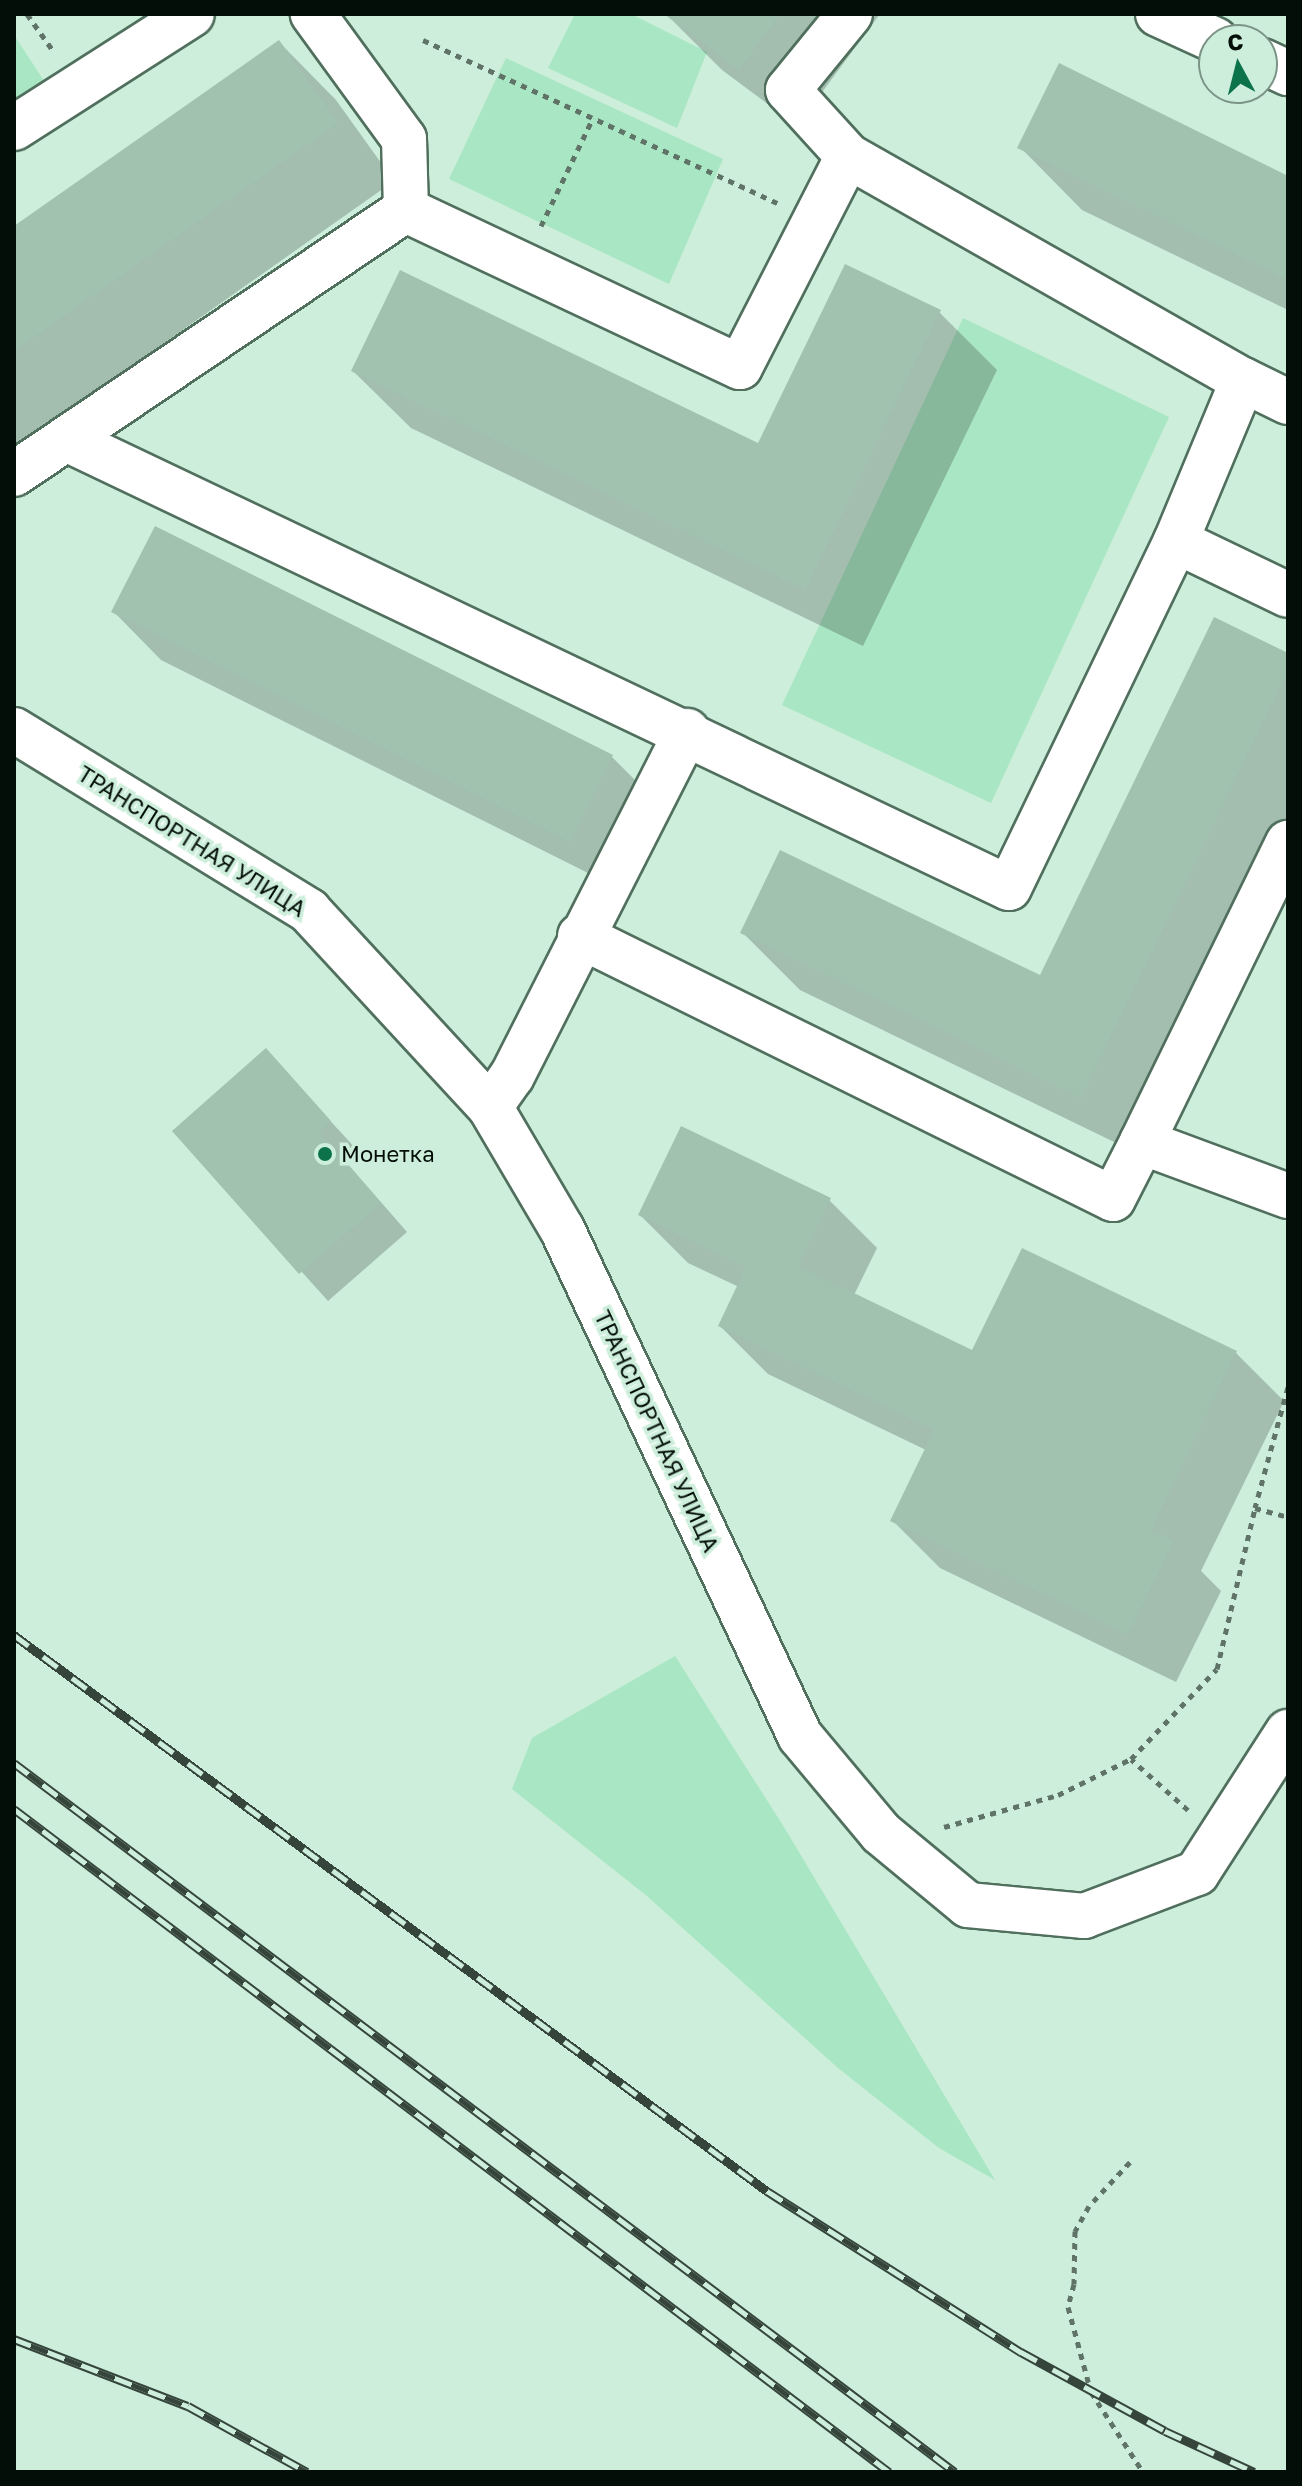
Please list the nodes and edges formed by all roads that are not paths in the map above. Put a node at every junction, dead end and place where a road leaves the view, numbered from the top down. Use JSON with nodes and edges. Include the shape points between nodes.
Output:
{"nodes":[{"id":1,"x":192,"y":14,"type":"edge"},
{"id":2,"x":313,"y":14,"type":"edge"},
{"id":3,"x":850,"y":14,"type":"edge"},
{"id":4,"x":1158,"y":14,"type":"edge"},
{"id":5,"x":1198,"y":32,"type":"edge"},
{"id":6,"x":14,"y":128,"type":"edge"},
{"id":7,"x":848,"y":156,"type":"junction"},
{"id":8,"x":406,"y":210,"type":"junction"},
{"id":9,"x":1243,"y":380,"type":"junction"},
{"id":10,"x":1288,"y":402,"type":"edge"},
{"id":11,"x":66,"y":439,"type":"junction"},
{"id":12,"x":14,"y":474,"type":"edge"},
{"id":13,"x":1176,"y":541,"type":"junction"},
{"id":14,"x":1288,"y":595,"type":"edge"},
{"id":15,"x":14,"y":730,"type":"edge"},
{"id":16,"x":687,"y":731,"type":"junction"},
{"id":17,"x":1288,"y":843,"type":"edge"},
{"id":18,"x":580,"y":936,"type":"junction"},
{"id":19,"x":490,"y":1107,"type":"junction"},
{"id":20,"x":1142,"y":1142,"type":"junction"},
{"id":21,"x":1288,"y":1196,"type":"edge"},
{"id":22,"x":1288,"y":1734,"type":"edge"}],
"edges":[{"from":1,"to":6,"type":"street"},
{"from":2,"to":8,"type":"street","via":[[404,139]]},
{"from":3,"to":7,"type":"street","via":[[788,90]]},
{"from":4,"to":5,"type":"street"},
{"from":7,"to":8,"type":"street","via":[[740,367]]},
{"from":7,"to":9,"type":"street"},
{"from":8,"to":11,"type":"street"},
{"from":9,"to":10,"type":"street"},
{"from":9,"to":13,"type":"street"},
{"from":11,"to":12,"type":"street"},
{"from":11,"to":16,"type":"street"},
{"from":13,"to":14,"type":"street"},
{"from":13,"to":16,"type":"street","via":[[1009,888]]},
{"from":15,"to":19,"type":"street","name":"ТРАНСПОРТНАЯ УЛИЦА","via":[[309,911]]},
{"from":16,"to":18,"type":"street"},
{"from":17,"to":20,"type":"street"},
{"from":18,"to":19,"type":"street","via":[[512,1076]]},
{"from":18,"to":20,"type":"street","via":[[1113,1199]]},
{"from":19,"to":22,"type":"street","name":"ТРАНСПОРТНАЯ УЛИЦА","via":[[562,1229],[800,1736],[881,1833],[968,1905],[1084,1916],[1197,1873]]},
{"from":20,"to":21,"type":"street"}]}
